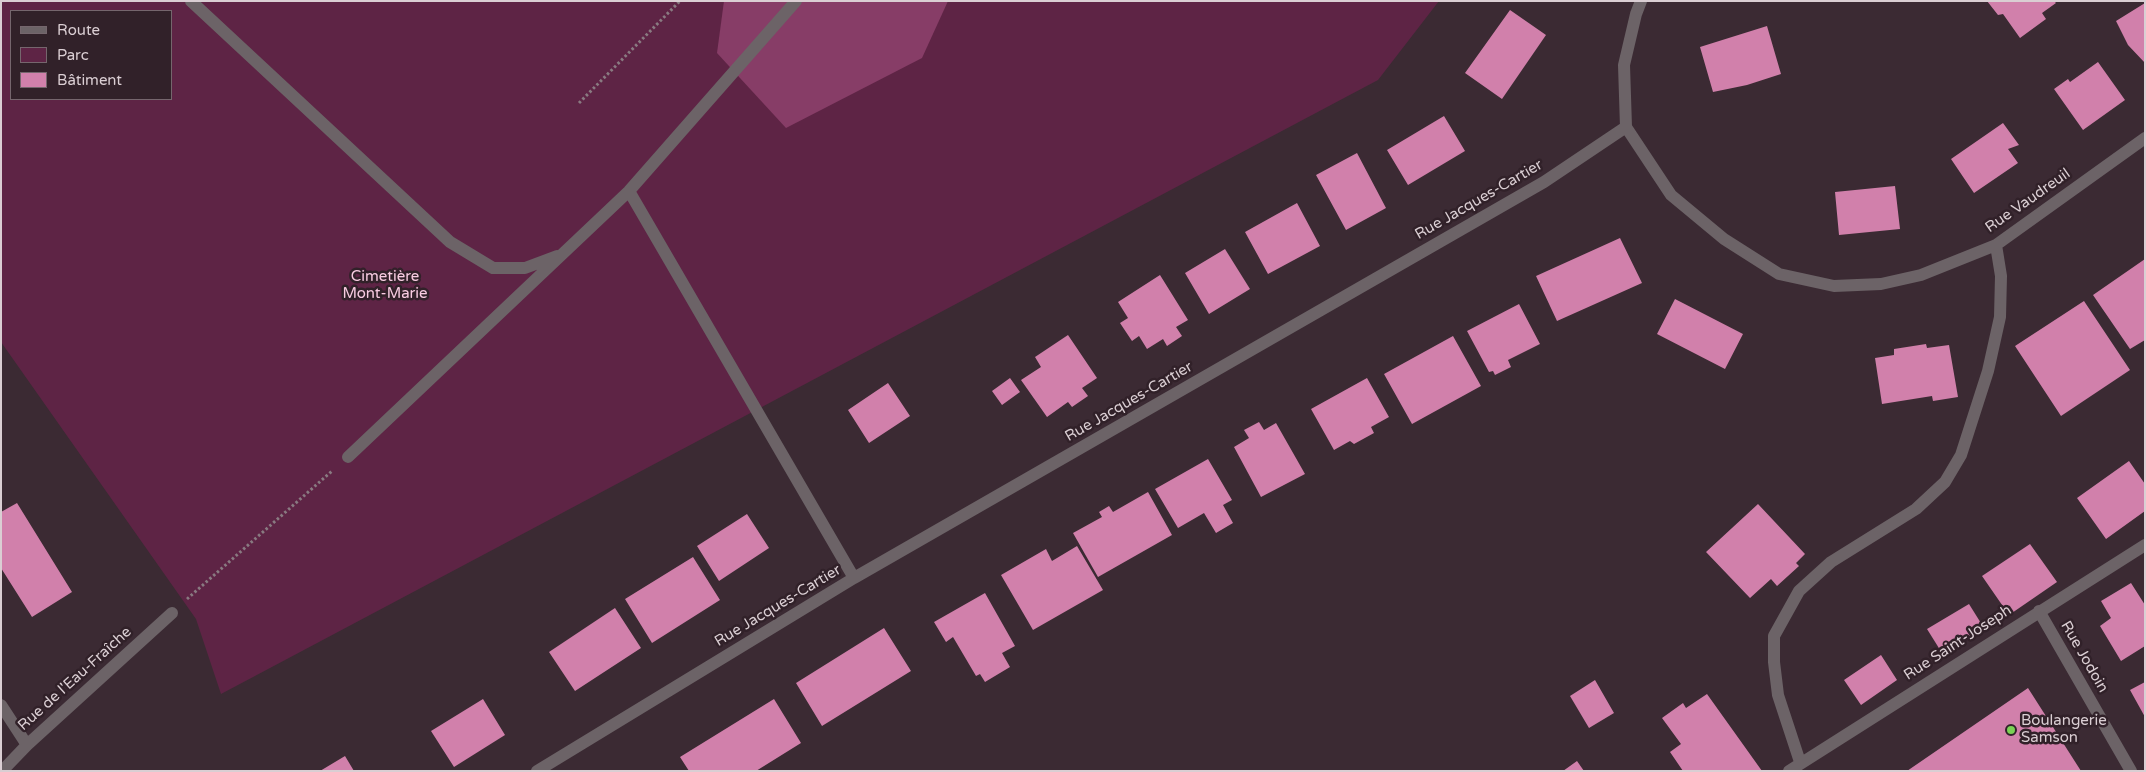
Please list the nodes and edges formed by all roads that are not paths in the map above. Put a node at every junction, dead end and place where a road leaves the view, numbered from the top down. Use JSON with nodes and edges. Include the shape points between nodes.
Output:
{"nodes":[{"id":1,"x":191,"y":1,"type":"edge"},
{"id":2,"x":796,"y":1,"type":"edge"},
{"id":3,"x":1641,"y":1,"type":"edge"},
{"id":4,"x":1626,"y":127,"type":"junction"},
{"id":5,"x":2145,"y":138,"type":"edge"},
{"id":6,"x":629,"y":191,"type":"junction"},
{"id":7,"x":1996,"y":245,"type":"junction"},
{"id":8,"x":564,"y":253,"type":"junction"},
{"id":9,"x":348,"y":457,"type":"road end"},
{"id":10,"x":2145,"y":545,"type":"edge"},
{"id":11,"x":854,"y":578,"type":"junction"},
{"id":12,"x":2038,"y":611,"type":"junction"},
{"id":13,"x":172,"y":613,"type":"road end"},
{"id":14,"x":1,"y":705,"type":"edge"},
{"id":15,"x":27,"y":745,"type":"junction"},
{"id":16,"x":1800,"y":762,"type":"junction"},
{"id":17,"x":2,"y":771,"type":"edge"},
{"id":18,"x":537,"y":771,"type":"edge"},
{"id":19,"x":1789,"y":771,"type":"edge"},
{"id":20,"x":2131,"y":771,"type":"edge"}],
"edges":[{"from":1,"to":8,"type":"street","via":[[450,242],[493,268],[525,268]]},
{"from":2,"to":6,"type":"street"},
{"from":3,"to":4,"type":"street","via":[[1624,65]]},
{"from":4,"to":7,"type":"street","name":"Rue Vaudreuil","via":[[1671,194],[1724,239],[1780,274],[1834,286],[1881,284],[1921,275]]},
{"from":4,"to":11,"type":"street","name":"Rue Jacques-Cartier","via":[[1544,182]]},
{"from":5,"to":7,"type":"street","name":"Rue Vaudreuil"},
{"from":6,"to":8,"type":"street"},
{"from":6,"to":11,"type":"street"},
{"from":7,"to":16,"type":"street","via":[[2001,276],[2000,317],[1988,371],[1961,455],[1945,482],[1916,509],[1831,562],[1799,591],[1774,636],[1778,695]]},
{"from":8,"to":9,"type":"street"},
{"from":10,"to":12,"type":"street","name":"Rue Saint-Joseph"},
{"from":11,"to":18,"type":"street","name":"Rue Jacques-Cartier"},
{"from":12,"to":16,"type":"street","name":"Rue Saint-Joseph"},
{"from":12,"to":20,"type":"street","name":"Rue Jodoin"},
{"from":13,"to":15,"type":"street","name":"Rue de l'Eau-Fraîche"},
{"from":14,"to":15,"type":"street"},
{"from":15,"to":17,"type":"street","name":"Rue de l'Eau-Fraîche"},
{"from":16,"to":19,"type":"street","name":"Rue Saint-Joseph"}]}
